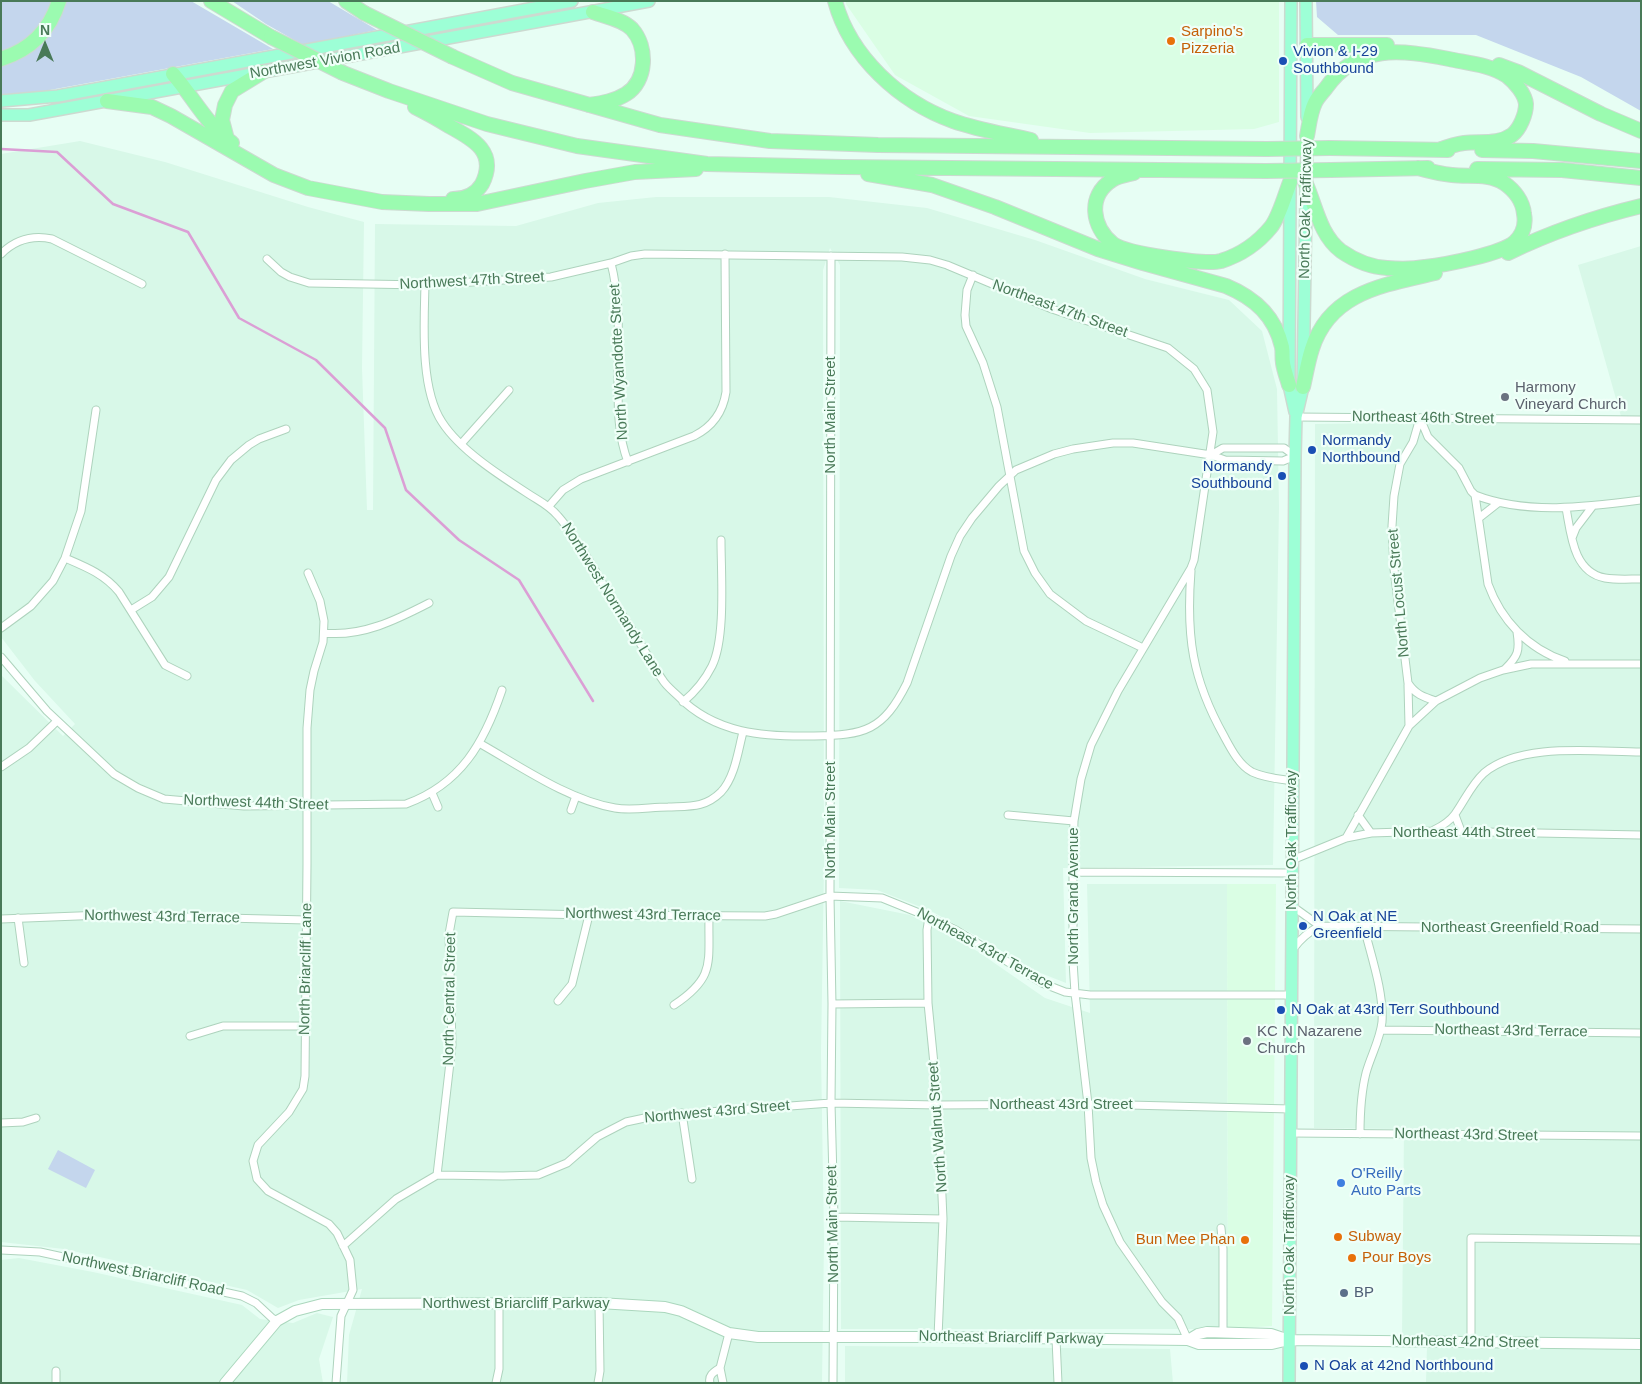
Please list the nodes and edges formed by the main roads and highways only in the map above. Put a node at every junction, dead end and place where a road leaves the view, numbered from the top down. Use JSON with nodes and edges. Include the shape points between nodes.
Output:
{"nodes":[{"id":1,"x":59,"y":1,"type":"edge"},
{"id":2,"x":211,"y":1,"type":"edge"},
{"id":3,"x":346,"y":1,"type":"edge"},
{"id":4,"x":572,"y":1,"type":"edge"},
{"id":5,"x":649,"y":1,"type":"edge"},
{"id":6,"x":835,"y":1,"type":"edge"},
{"id":7,"x":1291,"y":1,"type":"edge"},
{"id":8,"x":1300,"y":1,"type":"edge"},
{"id":9,"x":1306,"y":1,"type":"edge"},
{"id":10,"x":593,"y":12,"type":"junction"},
{"id":11,"x":1307,"y":45,"type":"junction"},
{"id":12,"x":1,"y":58,"type":"edge"},
{"id":13,"x":263,"y":72,"type":"junction"},
{"id":14,"x":173,"y":74,"type":"junction"},
{"id":15,"x":184,"y":87,"type":"junction"},
{"id":16,"x":389,"y":91,"type":"junction"},
{"id":17,"x":107,"y":101,"type":"junction"},
{"id":18,"x":1,"y":102,"type":"edge"},
{"id":19,"x":1308,"y":105,"type":"junction"},
{"id":20,"x":587,"y":106,"type":"junction"},
{"id":21,"x":1,"y":115,"type":"edge"},
{"id":22,"x":1641,"y":131,"type":"edge"},
{"id":23,"x":1307,"y":136,"type":"junction"},
{"id":24,"x":227,"y":139,"type":"junction"},
{"id":25,"x":1058,"y":146,"type":"junction"},
{"id":26,"x":1439,"y":150,"type":"junction"},
{"id":27,"x":1641,"y":161,"type":"edge"},
{"id":28,"x":757,"y":165,"type":"junction"},
{"id":29,"x":843,"y":167,"type":"junction"},
{"id":30,"x":1418,"y":168,"type":"junction"},
{"id":31,"x":1155,"y":169,"type":"junction"},
{"id":32,"x":1641,"y":178,"type":"edge"},
{"id":33,"x":1290,"y":182,"type":"junction"},
{"id":34,"x":1306,"y":184,"type":"junction"},
{"id":35,"x":1641,"y":206,"type":"edge"},
{"id":36,"x":1296,"y":386,"type":"junction"},
{"id":37,"x":834,"y":1338,"type":"joint"},
{"id":38,"x":1188,"y":1340,"type":"junction"},
{"id":39,"x":1289,"y":1340,"type":"junction"},
{"id":40,"x":1641,"y":1344,"type":"edge"},
{"id":41,"x":225,"y":1383,"type":"edge"},
{"id":42,"x":1289,"y":1383,"type":"edge"}],
"edges":[{"from":1,"to":12,"type":"highway","via":[[50,23],[36,40],[13,55]]},
{"from":2,"to":16,"type":"highway","bridge":true,"via":[[270,37],[343,73]]},
{"from":3,"to":20,"type":"highway","bridge":true,"via":[[364,13],[512,83]]},
{"from":4,"to":14,"type":"main road","name":"Northwest Vivion Road"},
{"from":5,"to":10,"type":"main road","name":"Northwest Vivion Road"},
{"from":6,"to":25,"type":"highway","via":[[852,43],[888,82],[918,104],[974,128]]},
{"from":7,"to":33,"type":"main road","name":"North Oak Trafficway"},
{"from":8,"to":19,"type":"main road","via":[[1300,85]]},
{"from":9,"to":11,"type":"main road","name":"North Oak Trafficway"},
{"from":10,"to":13,"type":"main road","name":"Northwest Vivion Road"},
{"from":10,"to":20,"type":"highway","via":[[621,21],[632,29],[642,49],[643,60],[637,84],[627,94]]},
{"from":11,"to":19,"type":"main road","name":"North Oak Trafficway"},
{"from":11,"to":22,"type":"highway","via":[[1407,45],[1454,52],[1518,72]]},
{"from":13,"to":15,"type":"main road","name":"Northwest Vivion Road"},
{"from":13,"to":24,"type":"highway","via":[[232,91],[222,120]]},
{"from":14,"to":15,"type":"highway"},
{"from":14,"to":18,"type":"main road","name":"Northwest Vivion Road","via":[[58,96]]},
{"from":15,"to":17,"type":"main road","name":"Northwest Vivion Road"},
{"from":15,"to":24,"type":"highway","via":[[209,124]]},
{"from":16,"to":24,"type":"highway","via":[[475,140],[484,153],[487,166],[478,190],[456,199],[410,199],[360,193],[318,184],[281,171],[245,153]]},
{"from":16,"to":28,"type":"highway","via":[[488,124],[577,146],[707,164]]},
{"from":17,"to":21,"type":"main road","name":"Northwest Vivion Road","via":[[29,115]]},
{"from":17,"to":28,"type":"highway","via":[[152,107],[274,175],[308,188],[382,202],[477,204],[635,172]]},
{"from":19,"to":23,"type":"main road","name":"North Oak Trafficway"},
{"from":20,"to":25,"type":"highway","via":[[660,125],[770,141],[878,146]]},
{"from":23,"to":26,"type":"highway","via":[[1314,104],[1333,77],[1350,62],[1373,54],[1392,51],[1419,53],[1494,68],[1519,89],[1526,104],[1522,121],[1511,136]]},
{"from":23,"to":34,"type":"main road","name":"North Oak Trafficway"},
{"from":25,"to":26,"type":"highway","bridge":true},
{"from":26,"to":27,"type":"highway","via":[[1532,151]]},
{"from":28,"to":29,"type":"highway"},
{"from":29,"to":31,"type":"highway"},
{"from":29,"to":36,"type":"highway","via":[[932,185],[1098,249],[1238,291],[1272,320],[1282,348],[1283,364]]},
{"from":30,"to":31,"type":"highway","bridge":true},
{"from":30,"to":32,"type":"highway","via":[[1562,170]]},
{"from":30,"to":34,"type":"highway","via":[[1503,182],[1516,194],[1523,208],[1521,234],[1507,248],[1469,258],[1424,267],[1374,266],[1351,257],[1330,239]]},
{"from":31,"to":33,"type":"highway","via":[[1111,180],[1102,189],[1094,212],[1105,236],[1115,245],[1132,252],[1175,259],[1218,262],[1258,241],[1272,226]]},
{"from":33,"to":36,"type":"main road","name":"North Oak Trafficway"},
{"from":34,"to":36,"type":"main road","name":"North Oak Trafficway"},
{"from":35,"to":36,"type":"highway","via":[[1594,218],[1508,253],[1359,294],[1324,324]]},
{"from":36,"to":39,"type":"main road","name":"North Oak Trafficway"},
{"from":37,"to":38,"type":"main road","name":"Northeast Briarcliff Parkway"},
{"from":37,"to":41,"type":"main road","name":"Northwest Briarcliff Parkway","via":[[758,1337],[729,1332],[665,1307],[599,1303],[322,1304],[295,1311],[276,1321]]},
{"from":38,"to":39,"type":"main road","name":"Northeast Briarcliff Parkway","via":[[1199,1344],[1272,1344]]},
{"from":38,"to":39,"type":"main road","name":"Northeast Briarcliff Parkway","via":[[1198,1334],[1223,1333],[1271,1334]]},
{"from":39,"to":40,"type":"main road","name":"Northeast 42nd Street"},
{"from":39,"to":42,"type":"main road","name":"North Oak Trafficway"}]}
